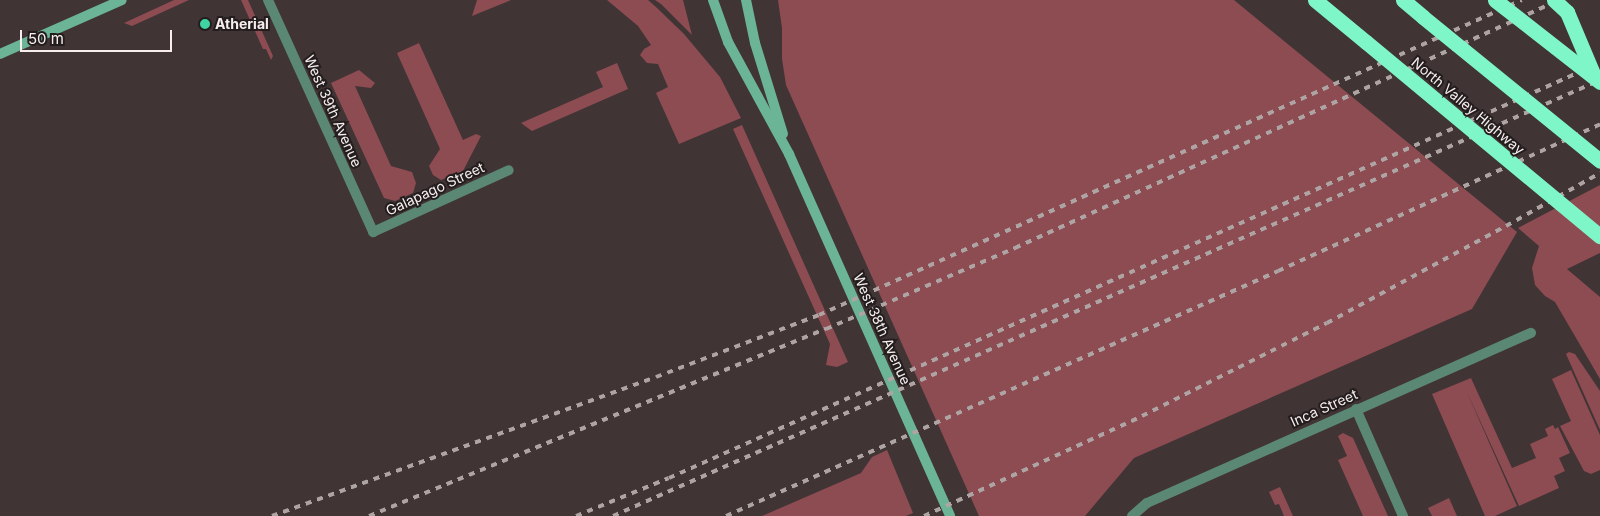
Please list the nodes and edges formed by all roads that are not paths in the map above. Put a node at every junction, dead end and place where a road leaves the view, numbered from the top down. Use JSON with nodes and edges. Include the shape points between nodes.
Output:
{"nodes":[{"id":1,"x":122,"y":0,"type":"edge"},
{"id":2,"x":268,"y":0,"type":"edge"},
{"id":3,"x":713,"y":0,"type":"edge"},
{"id":4,"x":746,"y":0,"type":"edge"},
{"id":5,"x":1315,"y":0,"type":"edge"},
{"id":6,"x":1402,"y":0,"type":"edge"},
{"id":7,"x":1495,"y":0,"type":"edge"},
{"id":8,"x":1554,"y":0,"type":"edge"},
{"id":9,"x":0,"y":54,"type":"edge"},
{"id":10,"x":1597,"y":80,"type":"edge"},
{"id":11,"x":789,"y":154,"type":"junction"},
{"id":12,"x":1600,"y":161,"type":"edge"},
{"id":13,"x":509,"y":170,"type":"dead end"},
{"id":14,"x":372,"y":232,"type":"joint"},
{"id":15,"x":1600,"y":236,"type":"edge"},
{"id":16,"x":1531,"y":332,"type":"dead end"},
{"id":17,"x":1356,"y":408,"type":"junction"},
{"id":18,"x":950,"y":516,"type":"edge"},
{"id":19,"x":1132,"y":516,"type":"edge"},
{"id":20,"x":1403,"y":516,"type":"edge"}],
"edges":[{"from":1,"to":9,"type":"main road"},
{"from":2,"to":14,"type":"street","name":"West 39th Avenue"},
{"from":3,"to":11,"type":"main road","name":"West 38th Avenue","via":[[728,42]]},
{"from":4,"to":11,"type":"main road","name":"West 38th Avenue","via":[[755,43]]},
{"from":5,"to":15,"type":"highway","name":"North Valley Highway","bridge":true},
{"from":6,"to":12,"type":"highway","bridge":true},
{"from":7,"to":10,"type":"highway","bridge":true},
{"from":8,"to":10,"type":"highway","bridge":true,"via":[[1567,12]]},
{"from":11,"to":18,"type":"main road","name":"West 38th Avenue"},
{"from":13,"to":14,"type":"street","name":"Galapago Street"},
{"from":16,"to":17,"type":"street","name":"Inca Street"},
{"from":17,"to":19,"type":"street","name":"Inca Street","via":[[1147,502]]},
{"from":17,"to":20,"type":"street"}]}
